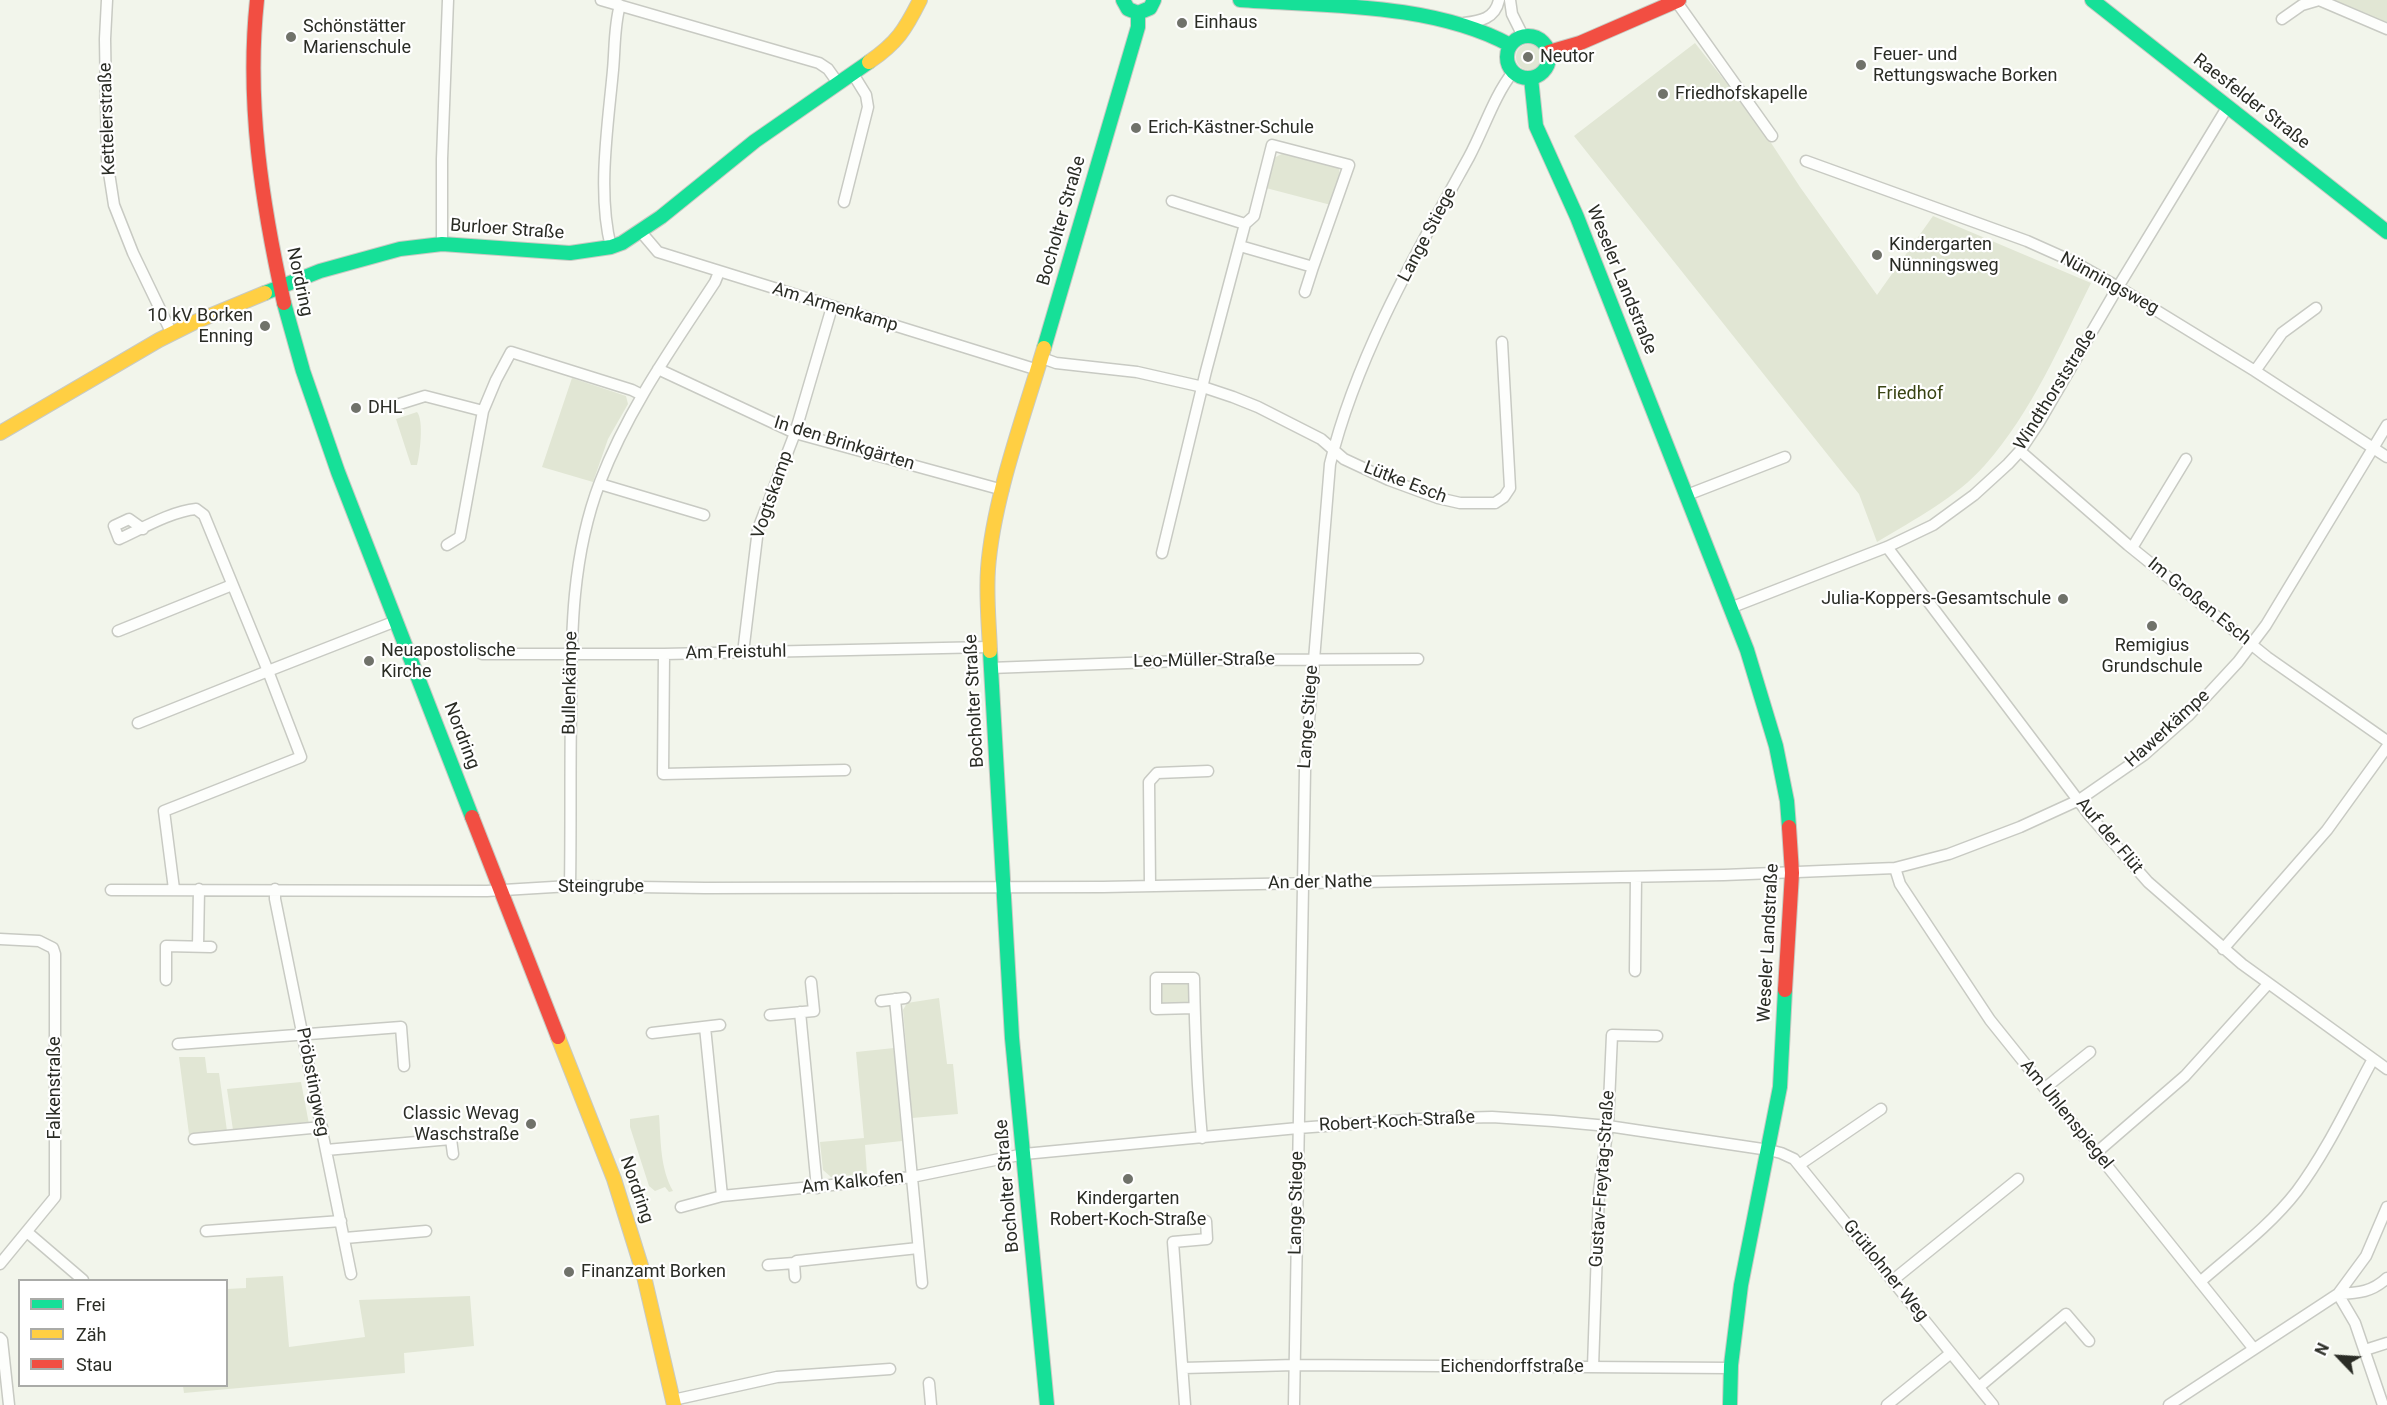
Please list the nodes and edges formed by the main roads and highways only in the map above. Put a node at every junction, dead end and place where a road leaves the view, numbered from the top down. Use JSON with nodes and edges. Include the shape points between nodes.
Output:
{"nodes":[{"id":1,"x":257,"y":0,"type":"edge"},
{"id":2,"x":920,"y":0,"type":"edge"},
{"id":3,"x":1123,"y":0,"type":"edge"},
{"id":4,"x":1154,"y":0,"type":"edge"},
{"id":5,"x":1240,"y":0,"type":"edge"},
{"id":6,"x":2092,"y":0,"type":"edge"},
{"id":7,"x":1677,"y":1,"type":"edge"},
{"id":8,"x":1138,"y":13,"type":"junction"},
{"id":9,"x":1510,"y":45,"type":"junction"},
{"id":10,"x":1549,"y":52,"type":"junction"},
{"id":11,"x":1530,"y":78,"type":"junction"},
{"id":12,"x":2387,"y":232,"type":"edge"},
{"id":13,"x":280,"y":287,"type":"junction"},
{"id":14,"x":0,"y":433,"type":"edge"},
{"id":15,"x":673,"y":1402,"type":"edge"},
{"id":16,"x":1047,"y":1405,"type":"edge"},
{"id":17,"x":1730,"y":1405,"type":"edge"}],
"edges":[{"from":1,"to":13,"type":"main road","name":"Nordring","via":[[251,52],[255,137]]},
{"from":2,"to":13,"type":"main road","name":"Burloer Straße","via":[[891,47],[755,141],[641,232],[611,247],[570,253],[442,243],[359,260]]},
{"from":3,"to":8,"type":"main road","via":[[1128,9]]},
{"from":4,"to":8,"type":"main road","via":[[1150,8]]},
{"from":5,"to":9,"type":"main road","via":[[1449,18]]},
{"from":6,"to":12,"type":"main road","name":"Raesfelder Straße"},
{"from":7,"to":10,"type":"main road","via":[[1580,43]]},
{"from":8,"to":16,"type":"main road","name":"Bocholter Straße","via":[[1138,27],[1003,490],[988,570],[990,668],[1012,1038]]},
{"from":9,"to":10,"type":"main road","via":[[1523,36],[1536,37]]},
{"from":9,"to":11,"type":"main road","via":[[1507,59],[1513,72]]},
{"from":10,"to":11,"type":"main road","via":[[1544,71]]},
{"from":11,"to":17,"type":"main road","name":"Weseler Landstraße","via":[[1536,126],[1577,217],[1747,650],[1776,746],[1787,801],[1792,873],[1780,1087],[1747,1253],[1730,1368]]},
{"from":13,"to":14,"type":"main road","name":"Burloer Straße","via":[[171,334]]},
{"from":13,"to":15,"type":"main road","name":"Nordring","via":[[322,429],[630,1225]]}]}
